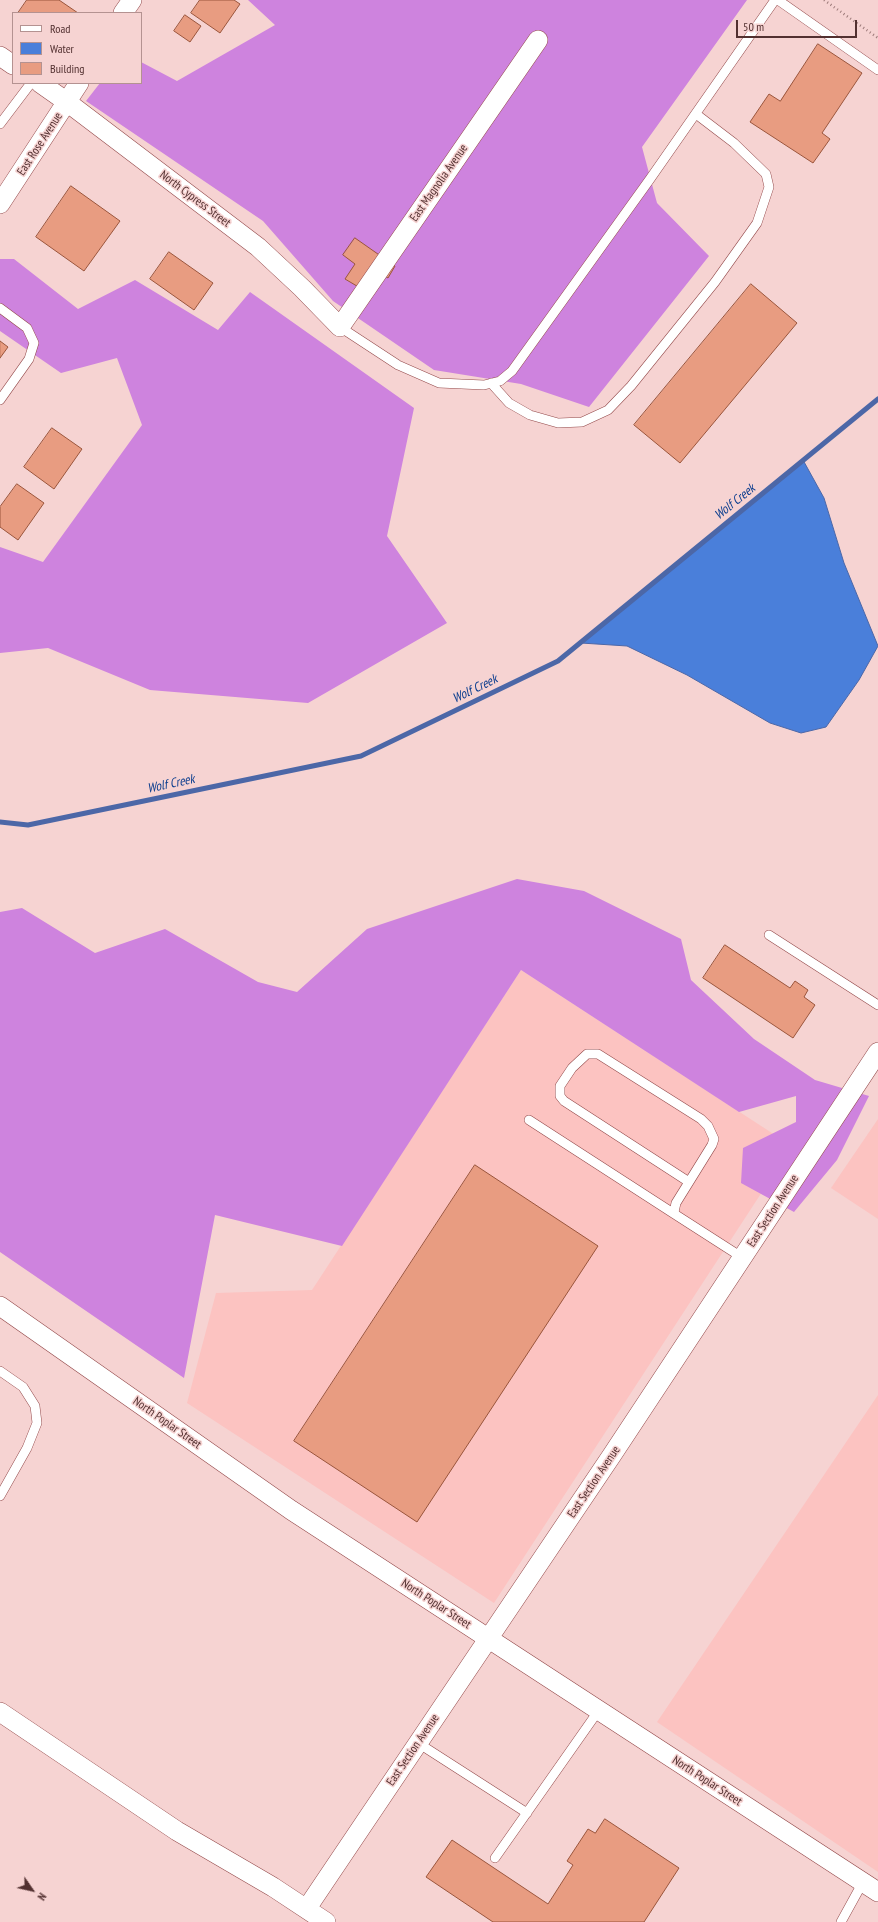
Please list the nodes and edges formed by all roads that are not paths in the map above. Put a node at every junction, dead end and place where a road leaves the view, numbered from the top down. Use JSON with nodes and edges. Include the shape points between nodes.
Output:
{"nodes":[{"id":1,"x":132,"y":0,"type":"edge"},
{"id":2,"x":776,"y":0,"type":"edge"},
{"id":3,"x":124,"y":12,"type":"edge"},
{"id":4,"x":538,"y":40,"type":"dead end"},
{"id":5,"x":0,"y":56,"type":"edge"},
{"id":6,"x":12,"y":64,"type":"edge"},
{"id":7,"x":878,"y":70,"type":"edge"},
{"id":8,"x":30,"y":84,"type":"edge"},
{"id":9,"x":41,"y":84,"type":"edge"},
{"id":10,"x":78,"y":84,"type":"edge"},
{"id":11,"x":67,"y":102,"type":"junction"},
{"id":12,"x":696,"y":114,"type":"junction"},
{"id":13,"x":0,"y":124,"type":"edge"},
{"id":14,"x":0,"y":204,"type":"edge"},
{"id":15,"x":0,"y":308,"type":"edge"},
{"id":16,"x":340,"y":327,"type":"junction"},
{"id":17,"x":491,"y":383,"type":"junction"},
{"id":18,"x":0,"y":400,"type":"edge"},
{"id":19,"x":769,"y":935,"type":"dead end"},
{"id":20,"x":878,"y":1005,"type":"edge"},
{"id":21,"x":878,"y":1052,"type":"edge"},
{"id":22,"x":529,"y":1120,"type":"dead end"},
{"id":23,"x":689,"y":1182,"type":"junction"},
{"id":24,"x":676,"y":1215,"type":"junction"},
{"id":25,"x":742,"y":1258,"type":"junction"},
{"id":26,"x":0,"y":1306,"type":"edge"},
{"id":27,"x":0,"y":1371,"type":"edge"},
{"id":28,"x":0,"y":1496,"type":"edge"},
{"id":29,"x":488,"y":1638,"type":"junction"},
{"id":30,"x":599,"y":1710,"type":"junction"},
{"id":31,"x":0,"y":1712,"type":"edge"},
{"id":32,"x":418,"y":1743,"type":"junction"},
{"id":33,"x":527,"y":1813,"type":"junction"},
{"id":34,"x":495,"y":1858,"type":"dead end"},
{"id":35,"x":863,"y":1882,"type":"junction"},
{"id":36,"x":878,"y":1892,"type":"edge"},
{"id":37,"x":307,"y":1908,"type":"junction"},
{"id":38,"x":326,"y":1922,"type":"edge"},
{"id":39,"x":841,"y":1922,"type":"edge"}],
"edges":[{"from":1,"to":3,"type":"street"},
{"from":2,"to":7,"type":"lane"},
{"from":2,"to":12,"type":"lane"},
{"from":4,"to":16,"type":"street","name":"East Magnolia Avenue"},
{"from":5,"to":6,"type":"street"},
{"from":8,"to":13,"type":"lane"},
{"from":9,"to":11,"type":"street","name":"North Cypress Street"},
{"from":10,"to":11,"type":"street","name":"East Rose Avenue"},
{"from":11,"to":14,"type":"street","name":"East Rose Avenue"},
{"from":11,"to":16,"type":"street","name":"North Cypress Street","via":[[258,247]]},
{"from":12,"to":17,"type":"lane","via":[[512,371],[500,381]]},
{"from":12,"to":17,"type":"lane","via":[[734,143],[766,174],[769,187],[757,223],[715,282],[631,386],[608,410],[582,422],[558,424],[530,415],[509,403]]},
{"from":15,"to":18,"type":"lane","via":[[27,328],[34,343],[29,359]]},
{"from":16,"to":17,"type":"lane","via":[[398,365],[439,382],[484,385]]},
{"from":19,"to":20,"type":"lane"},
{"from":21,"to":25,"type":"street","name":"East Section Avenue"},
{"from":22,"to":24,"type":"lane"},
{"from":23,"to":23,"type":"lane","via":[[714,1139],[708,1126],[701,1119],[598,1054],[586,1054],[560,1086],[560,1096],[564,1101]]},
{"from":23,"to":24,"type":"lane","via":[[674,1207]]},
{"from":24,"to":25,"type":"lane"},
{"from":25,"to":29,"type":"street","name":"East Section Avenue"},
{"from":26,"to":29,"type":"street","name":"North Poplar Street","via":[[291,1510]]},
{"from":27,"to":28,"type":"lane","via":[[23,1387],[35,1406],[37,1423],[27,1448]]},
{"from":29,"to":30,"type":"street","name":"North Poplar Street"},
{"from":29,"to":32,"type":"street","name":"East Section Avenue"},
{"from":30,"to":33,"type":"lane"},
{"from":30,"to":35,"type":"street","name":"North Poplar Street"},
{"from":31,"to":37,"type":"street","via":[[177,1831]]},
{"from":32,"to":33,"type":"lane"},
{"from":32,"to":37,"type":"street","name":"East Section Avenue"},
{"from":33,"to":34,"type":"lane"},
{"from":35,"to":36,"type":"street","name":"North Poplar Street"},
{"from":35,"to":39,"type":"lane"},
{"from":37,"to":38,"type":"street"}]}
